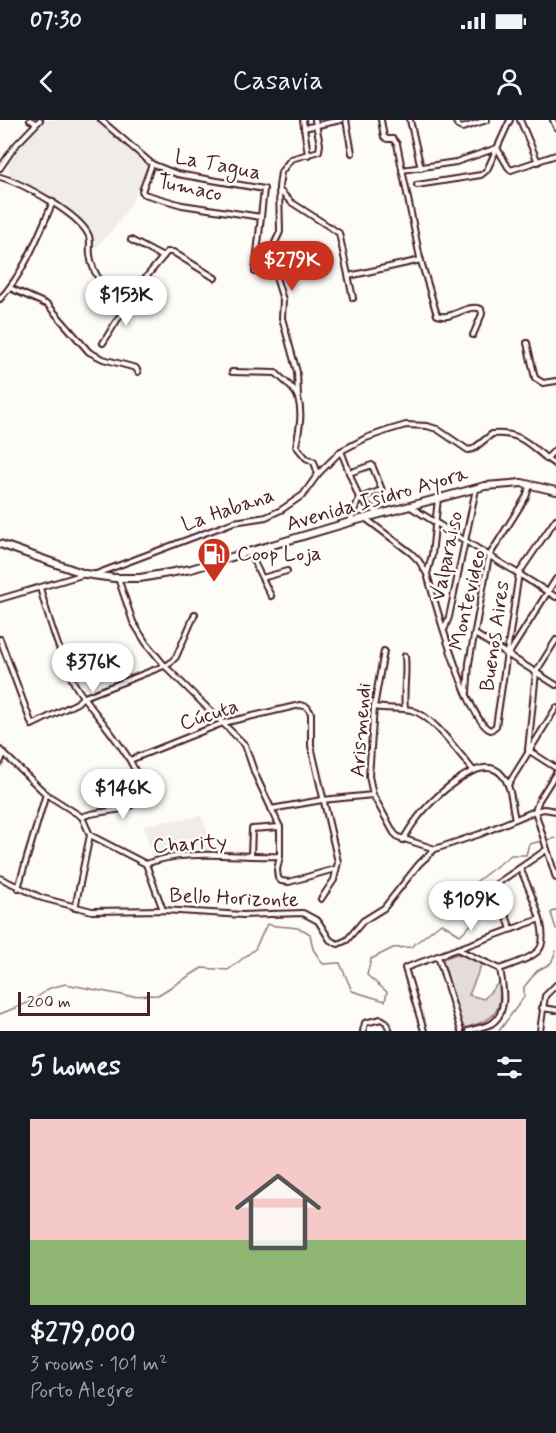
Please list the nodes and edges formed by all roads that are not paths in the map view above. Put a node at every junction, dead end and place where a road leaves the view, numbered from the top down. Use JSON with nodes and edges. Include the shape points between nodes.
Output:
{"nodes":[{"id":1,"x":30,"y":120,"type":"edge"},
{"id":2,"x":101,"y":120,"type":"edge"},
{"id":3,"x":303,"y":120,"type":"edge"},
{"id":4,"x":315,"y":120,"type":"edge"},
{"id":5,"x":343,"y":120,"type":"edge"},
{"id":6,"x":381,"y":120,"type":"edge"},
{"id":7,"x":410,"y":120,"type":"edge"},
{"id":8,"x":456,"y":120,"type":"edge"},
{"id":9,"x":487,"y":120,"type":"edge"},
{"id":10,"x":510,"y":120,"type":"edge"},
{"id":11,"x":520,"y":120,"type":"edge"},
{"id":12,"x":554,"y":120,"type":"edge"},
{"id":13,"x":38,"y":121,"type":"edge"},
{"id":14,"x":316,"y":126,"type":"junction"},
{"id":15,"x":556,"y":127,"type":"edge"},
{"id":16,"x":304,"y":128,"type":"junction"},
{"id":17,"x":497,"y":148,"type":"junction"},
{"id":18,"x":352,"y":153,"type":"dead end"},
{"id":19,"x":308,"y":155,"type":"junction"},
{"id":20,"x":556,"y":155,"type":"edge"},
{"id":21,"x":538,"y":162,"type":"junction"},
{"id":22,"x":152,"y":164,"type":"junction"},
{"id":23,"x":0,"y":168,"type":"edge"},
{"id":24,"x":421,"y":168,"type":"junction"},
{"id":25,"x":402,"y":170,"type":"junction"},
{"id":26,"x":0,"y":177,"type":"edge"},
{"id":27,"x":417,"y":185,"type":"dead end"},
{"id":28,"x":279,"y":188,"type":"junction"},
{"id":29,"x":53,"y":202,"type":"junction"},
{"id":30,"x":261,"y":217,"type":"junction"},
{"id":31,"x":131,"y":240,"type":"dead end"},
{"id":32,"x":163,"y":257,"type":"junction"},
{"id":33,"x":421,"y":260,"type":"junction"},
{"id":34,"x":255,"y":272,"type":"dead end"},
{"id":35,"x":349,"y":276,"type":"junction"},
{"id":36,"x":215,"y":278,"type":"dead end"},
{"id":37,"x":10,"y":288,"type":"junction"},
{"id":38,"x":353,"y":298,"type":"dead end"},
{"id":39,"x":0,"y":299,"type":"edge"},
{"id":40,"x":125,"y":302,"type":"junction"},
{"id":41,"x":473,"y":334,"type":"dead end"},
{"id":42,"x":103,"y":343,"type":"dead end"},
{"id":43,"x":527,"y":343,"type":"dead end"},
{"id":44,"x":138,"y":372,"type":"dead end"},
{"id":45,"x":232,"y":372,"type":"dead end"},
{"id":46,"x":556,"y":381,"type":"edge"},
{"id":47,"x":298,"y":397,"type":"junction"},
{"id":48,"x":556,"y":449,"type":"edge"},
{"id":49,"x":341,"y":451,"type":"junction"},
{"id":50,"x":546,"y":459,"type":"junction"},
{"id":51,"x":556,"y":465,"type":"edge"},
{"id":52,"x":349,"y":473,"type":"junction"},
{"id":53,"x":318,"y":474,"type":"junction"},
{"id":54,"x":530,"y":484,"type":"junction"},
{"id":55,"x":476,"y":488,"type":"junction"},
{"id":56,"x":556,"y":490,"type":"edge"},
{"id":57,"x":438,"y":497,"type":"junction"},
{"id":58,"x":359,"y":498,"type":"junction"},
{"id":59,"x":409,"y":506,"type":"junction"},
{"id":60,"x":380,"y":514,"type":"junction"},
{"id":61,"x":365,"y":518,"type":"junction"},
{"id":62,"x":556,"y":519,"type":"edge"},
{"id":63,"x":350,"y":522,"type":"junction"},
{"id":64,"x":435,"y":522,"type":"junction"},
{"id":65,"x":465,"y":541,"type":"junction"},
{"id":66,"x":0,"y":544,"type":"edge"},
{"id":67,"x":249,"y":552,"type":"junction"},
{"id":68,"x":489,"y":555,"type":"junction"},
{"id":69,"x":287,"y":571,"type":"dead end"},
{"id":70,"x":519,"y":573,"type":"junction"},
{"id":71,"x":427,"y":574,"type":"junction"},
{"id":72,"x":88,"y":575,"type":"junction"},
{"id":73,"x":118,"y":578,"type":"junction"},
{"id":74,"x":262,"y":578,"type":"junction"},
{"id":75,"x":556,"y":579,"type":"edge"},
{"id":76,"x":40,"y":588,"type":"junction"},
{"id":77,"x":548,"y":592,"type":"junction"},
{"id":78,"x":271,"y":596,"type":"dead end"},
{"id":79,"x":556,"y":597,"type":"edge"},
{"id":80,"x":0,"y":599,"type":"edge"},
{"id":81,"x":195,"y":614,"type":"dead end"},
{"id":82,"x":444,"y":630,"type":"junction"},
{"id":83,"x":475,"y":634,"type":"junction"},
{"id":84,"x":0,"y":639,"type":"edge"},
{"id":85,"x":556,"y":640,"type":"edge"},
{"id":86,"x":384,"y":651,"type":"dead end"},
{"id":87,"x":508,"y":655,"type":"junction"},
{"id":88,"x":405,"y":656,"type":"dead end"},
{"id":89,"x":165,"y":666,"type":"junction"},
{"id":90,"x":536,"y":672,"type":"junction"},
{"id":91,"x":556,"y":685,"type":"edge"},
{"id":92,"x":466,"y":696,"type":"junction"},
{"id":93,"x":82,"y":698,"type":"junction"},
{"id":94,"x":374,"y":707,"type":"junction"},
{"id":95,"x":556,"y":708,"type":"edge"},
{"id":96,"x":405,"y":709,"type":"junction"},
{"id":97,"x":223,"y":723,"type":"junction"},
{"id":98,"x":528,"y":750,"type":"junction"},
{"id":99,"x":2,"y":752,"type":"edge"},
{"id":100,"x":130,"y":759,"type":"junction"},
{"id":101,"x":0,"y":763,"type":"edge"},
{"id":102,"x":556,"y":768,"type":"edge"},
{"id":103,"x":474,"y":771,"type":"junction"},
{"id":104,"x":556,"y":773,"type":"edge"},
{"id":105,"x":508,"y":785,"type":"junction"},
{"id":106,"x":46,"y":794,"type":"junction"},
{"id":107,"x":373,"y":795,"type":"junction"},
{"id":108,"x":322,"y":800,"type":"junction"},
{"id":109,"x":271,"y":809,"type":"junction"},
{"id":110,"x":535,"y":811,"type":"junction"},
{"id":111,"x":556,"y":811,"type":"edge"},
{"id":112,"x":82,"y":817,"type":"junction"},
{"id":113,"x":515,"y":819,"type":"junction"},
{"id":114,"x":280,"y":827,"type":"junction"},
{"id":115,"x":90,"y":835,"type":"junction"},
{"id":116,"x":403,"y":840,"type":"junction"},
{"id":117,"x":435,"y":849,"type":"junction"},
{"id":118,"x":546,"y":850,"type":"junction"},
{"id":119,"x":252,"y":856,"type":"junction"},
{"id":120,"x":280,"y":856,"type":"junction"},
{"id":121,"x":146,"y":864,"type":"junction"},
{"id":122,"x":520,"y":868,"type":"junction"},
{"id":123,"x":335,"y":869,"type":"junction"},
{"id":124,"x":0,"y":878,"type":"edge"},
{"id":125,"x":556,"y":878,"type":"edge"},
{"id":126,"x":18,"y":888,"type":"junction"},
{"id":127,"x":321,"y":899,"type":"dead end"},
{"id":128,"x":75,"y":908,"type":"junction"},
{"id":129,"x":163,"y":910,"type":"junction"},
{"id":130,"x":540,"y":919,"type":"junction"},
{"id":131,"x":511,"y":929,"type":"junction"},
{"id":132,"x":456,"y":949,"type":"junction"},
{"id":133,"x":438,"y":956,"type":"junction"},
{"id":134,"x":500,"y":969,"type":"junction"},
{"id":135,"x":556,"y":985,"type":"edge"},
{"id":136,"x":542,"y":1008,"type":"junction"},
{"id":137,"x":556,"y":1010,"type":"edge"},
{"id":138,"x":363,"y":1031,"type":"edge"},
{"id":139,"x":390,"y":1031,"type":"edge"},
{"id":140,"x":424,"y":1031,"type":"edge"},
{"id":141,"x":461,"y":1031,"type":"edge"},
{"id":142,"x":468,"y":1031,"type":"edge"},
{"id":143,"x":540,"y":1031,"type":"edge"}],
"edges":[{"from":1,"to":13,"type":"street"},
{"from":2,"to":22,"type":"street","name":"La Tagua"},
{"from":3,"to":16,"type":"street"},
{"from":4,"to":14,"type":"street"},
{"from":5,"to":14,"type":"street"},
{"from":5,"to":18,"type":"street"},
{"from":6,"to":25,"type":"street","via":[[384,137],[396,140]]},
{"from":7,"to":24,"type":"street"},
{"from":8,"to":9,"type":"street","via":[[460,128]]},
{"from":10,"to":17,"type":"street"},
{"from":11,"to":21,"type":"street"},
{"from":12,"to":15,"type":"street"},
{"from":13,"to":23,"type":"street"},
{"from":14,"to":16,"type":"street"},
{"from":14,"to":19,"type":"street","via":[[321,149]]},
{"from":16,"to":19,"type":"street"},
{"from":17,"to":21,"type":"street","via":[[508,167],[516,170]]},
{"from":17,"to":24,"type":"street","via":[[456,162]]},
{"from":17,"to":27,"type":"street","via":[[481,175]]},
{"from":19,"to":28,"type":"street","via":[[291,159],[281,172]]},
{"from":20,"to":21,"type":"street"},
{"from":22,"to":30,"type":"street","name":"La Tagua","via":[[177,174],[264,189]]},
{"from":22,"to":30,"type":"street","name":"Tumaco","via":[[144,194],[182,205]]},
{"from":24,"to":25,"type":"street"},
{"from":25,"to":33,"type":"street"},
{"from":26,"to":29,"type":"street"},
{"from":28,"to":35,"type":"street","via":[[291,202],[339,233]]},
{"from":28,"to":47,"type":"street","via":[[280,232],[271,261],[283,300],[282,318],[297,372]]},
{"from":29,"to":37,"type":"street"},
{"from":29,"to":40,"type":"street","via":[[88,235],[97,277]]},
{"from":30,"to":34,"type":"street","name":"La Tagua"},
{"from":31,"to":32,"type":"street"},
{"from":32,"to":36,"type":"street","via":[[173,252]]},
{"from":32,"to":40,"type":"street"},
{"from":33,"to":35,"type":"street"},
{"from":33,"to":41,"type":"street","via":[[438,316],[455,315],[471,307],[481,309]]},
{"from":35,"to":38,"type":"street"},
{"from":37,"to":39,"type":"street"},
{"from":37,"to":44,"type":"street","via":[[48,305],[89,352],[129,365]]},
{"from":40,"to":42,"type":"street"},
{"from":43,"to":46,"type":"street","via":[[535,378],[543,383]]},
{"from":45,"to":47,"type":"street","via":[[276,373]]},
{"from":47,"to":53,"type":"street","via":[[300,423],[296,446],[314,462]]},
{"from":48,"to":50,"type":"street"},
{"from":49,"to":50,"type":"street","name":"La Habana","via":[[406,425],[437,429],[468,450],[492,434],[524,439]]},
{"from":49,"to":52,"type":"street"},
{"from":49,"to":53,"type":"street","name":"La Habana"},
{"from":50,"to":51,"type":"street"},
{"from":52,"to":58,"type":"street"},
{"from":52,"to":58,"type":"street","via":[[372,465],[382,490]]},
{"from":53,"to":72,"type":"street","name":"La Habana","via":[[303,495],[266,517],[234,522]]},
{"from":54,"to":55,"type":"main road","name":"Avenida Isidro Ayora"},
{"from":54,"to":56,"type":"main road","name":"Avenida Isidro Ayora"},
{"from":54,"to":68,"type":"street","name":"Montevideo","via":[[526,497]]},
{"from":55,"to":57,"type":"main road","name":"Avenida Isidro Ayora"},
{"from":55,"to":65,"type":"street","name":"Valparaíso"},
{"from":57,"to":59,"type":"main road","name":"Avenida Isidro Ayora"},
{"from":57,"to":64,"type":"street"},
{"from":58,"to":60,"type":"street"},
{"from":58,"to":63,"type":"street"},
{"from":59,"to":60,"type":"main road","name":"Avenida Isidro Ayora"},
{"from":59,"to":64,"type":"street"},
{"from":60,"to":61,"type":"main road","name":"Avenida Isidro Ayora"},
{"from":61,"to":63,"type":"main road","name":"Avenida Isidro Ayora"},
{"from":61,"to":71,"type":"street","via":[[420,561]]},
{"from":62,"to":70,"type":"street","name":"Buenos Aires"},
{"from":63,"to":67,"type":"main road","name":"Avenida Isidro Ayora"},
{"from":64,"to":65,"type":"street"},
{"from":64,"to":71,"type":"street"},
{"from":65,"to":68,"type":"street"},
{"from":65,"to":82,"type":"street","name":"Valparaíso"},
{"from":66,"to":72,"type":"main road","name":"Avenida Isidro Ayora"},
{"from":67,"to":73,"type":"main road","name":"Avenida Isidro Ayora","via":[[177,573]]},
{"from":67,"to":74,"type":"street"},
{"from":68,"to":70,"type":"street"},
{"from":68,"to":83,"type":"street","name":"Montevideo"},
{"from":69,"to":74,"type":"street"},
{"from":70,"to":77,"type":"street"},
{"from":70,"to":87,"type":"street","name":"Buenos Aires"},
{"from":71,"to":82,"type":"street"},
{"from":72,"to":73,"type":"main road","name":"Avenida Isidro Ayora"},
{"from":72,"to":76,"type":"street","name":"La Habana"},
{"from":73,"to":89,"type":"street","via":[[135,628]]},
{"from":74,"to":78,"type":"street"},
{"from":75,"to":77,"type":"street"},
{"from":76,"to":80,"type":"street","name":"La Habana"},
{"from":76,"to":93,"type":"street","via":[[66,666]]},
{"from":77,"to":79,"type":"street"},
{"from":77,"to":87,"type":"street"},
{"from":81,"to":89,"type":"street","via":[[176,657]]},
{"from":82,"to":92,"type":"street"},
{"from":83,"to":87,"type":"street"},
{"from":83,"to":92,"type":"street","name":"Montevideo"},
{"from":84,"to":93,"type":"street","via":[[32,724]]},
{"from":85,"to":90,"type":"street"},
{"from":86,"to":94,"type":"street","name":"Arismendi"},
{"from":87,"to":90,"type":"street"},
{"from":87,"to":92,"type":"street","name":"Buenos Aires","via":[[496,726],[491,730],[485,728]]},
{"from":88,"to":96,"type":"street"},
{"from":89,"to":93,"type":"street"},
{"from":89,"to":97,"type":"street"},
{"from":90,"to":91,"type":"street"},
{"from":90,"to":98,"type":"street"},
{"from":93,"to":100,"type":"street"},
{"from":94,"to":96,"type":"street"},
{"from":94,"to":107,"type":"street","name":"Arismendi","via":[[369,776]]},
{"from":95,"to":98,"type":"street"},
{"from":96,"to":103,"type":"street","via":[[422,714],[434,724]]},
{"from":97,"to":100,"type":"street","name":"Cúcuta"},
{"from":97,"to":108,"type":"street","name":"Cúcuta","via":[[300,705],[307,707]]},
{"from":97,"to":109,"type":"street","via":[[245,745]]},
{"from":98,"to":102,"type":"street"},
{"from":98,"to":105,"type":"street"},
{"from":99,"to":101,"type":"street"},
{"from":99,"to":106,"type":"street"},
{"from":100,"to":112,"type":"street","via":[[141,793],[135,803],[125,809]]},
{"from":103,"to":105,"type":"street","via":[[492,768]]},
{"from":103,"to":116,"type":"street","via":[[437,796]]},
{"from":104,"to":110,"type":"street"},
{"from":105,"to":113,"type":"street"},
{"from":106,"to":112,"type":"street"},
{"from":106,"to":126,"type":"street"},
{"from":107,"to":108,"type":"street"},
{"from":107,"to":116,"type":"street","name":"Arismendi","via":[[394,833]]},
{"from":108,"to":109,"type":"street"},
{"from":108,"to":123,"type":"street","via":[[338,862]]},
{"from":109,"to":114,"type":"street"},
{"from":110,"to":111,"type":"street","name":"Bello Horizonte"},
{"from":110,"to":113,"type":"street","name":"Bello Horizonte"},
{"from":110,"to":118,"type":"street"},
{"from":112,"to":115,"type":"street"},
{"from":113,"to":117,"type":"street","name":"Bello Horizonte"},
{"from":114,"to":119,"type":"street","via":[[252,829]]},
{"from":114,"to":120,"type":"street"},
{"from":115,"to":121,"type":"street","name":"Charity"},
{"from":115,"to":128,"type":"street"},
{"from":116,"to":117,"type":"street"},
{"from":117,"to":129,"type":"street","name":"Bello Horizonte","via":[[384,908],[338,944],[330,940],[318,921],[303,913],[231,915]]},
{"from":118,"to":122,"type":"street"},
{"from":118,"to":125,"type":"street"},
{"from":119,"to":120,"type":"street","name":"Charity"},
{"from":119,"to":121,"type":"street","name":"Charity","via":[[196,856]]},
{"from":120,"to":123,"type":"street","via":[[277,874],[281,881]]},
{"from":121,"to":129,"type":"street"},
{"from":122,"to":130,"type":"street"},
{"from":122,"to":131,"type":"street","via":[[496,882],[495,888]]},
{"from":123,"to":127,"type":"street","via":[[332,884]]},
{"from":124,"to":126,"type":"street","name":"Bello Horizonte"},
{"from":126,"to":128,"type":"street","name":"Bello Horizonte"},
{"from":128,"to":129,"type":"street","name":"Bello Horizonte","via":[[98,912]]},
{"from":130,"to":131,"type":"street"},
{"from":130,"to":134,"type":"street","via":[[540,948]]},
{"from":131,"to":132,"type":"street"},
{"from":132,"to":133,"type":"street"},
{"from":132,"to":134,"type":"street"},
{"from":133,"to":140,"type":"street","via":[[405,968]]},
{"from":133,"to":141,"type":"street"},
{"from":134,"to":142,"type":"street","via":[[502,1008],[492,1023]]},
{"from":135,"to":136,"type":"street","via":[[546,992]]},
{"from":136,"to":137,"type":"street"},
{"from":136,"to":143,"type":"street"},
{"from":138,"to":139,"type":"street","via":[[364,1024],[379,1019],[385,1020]]}]}
